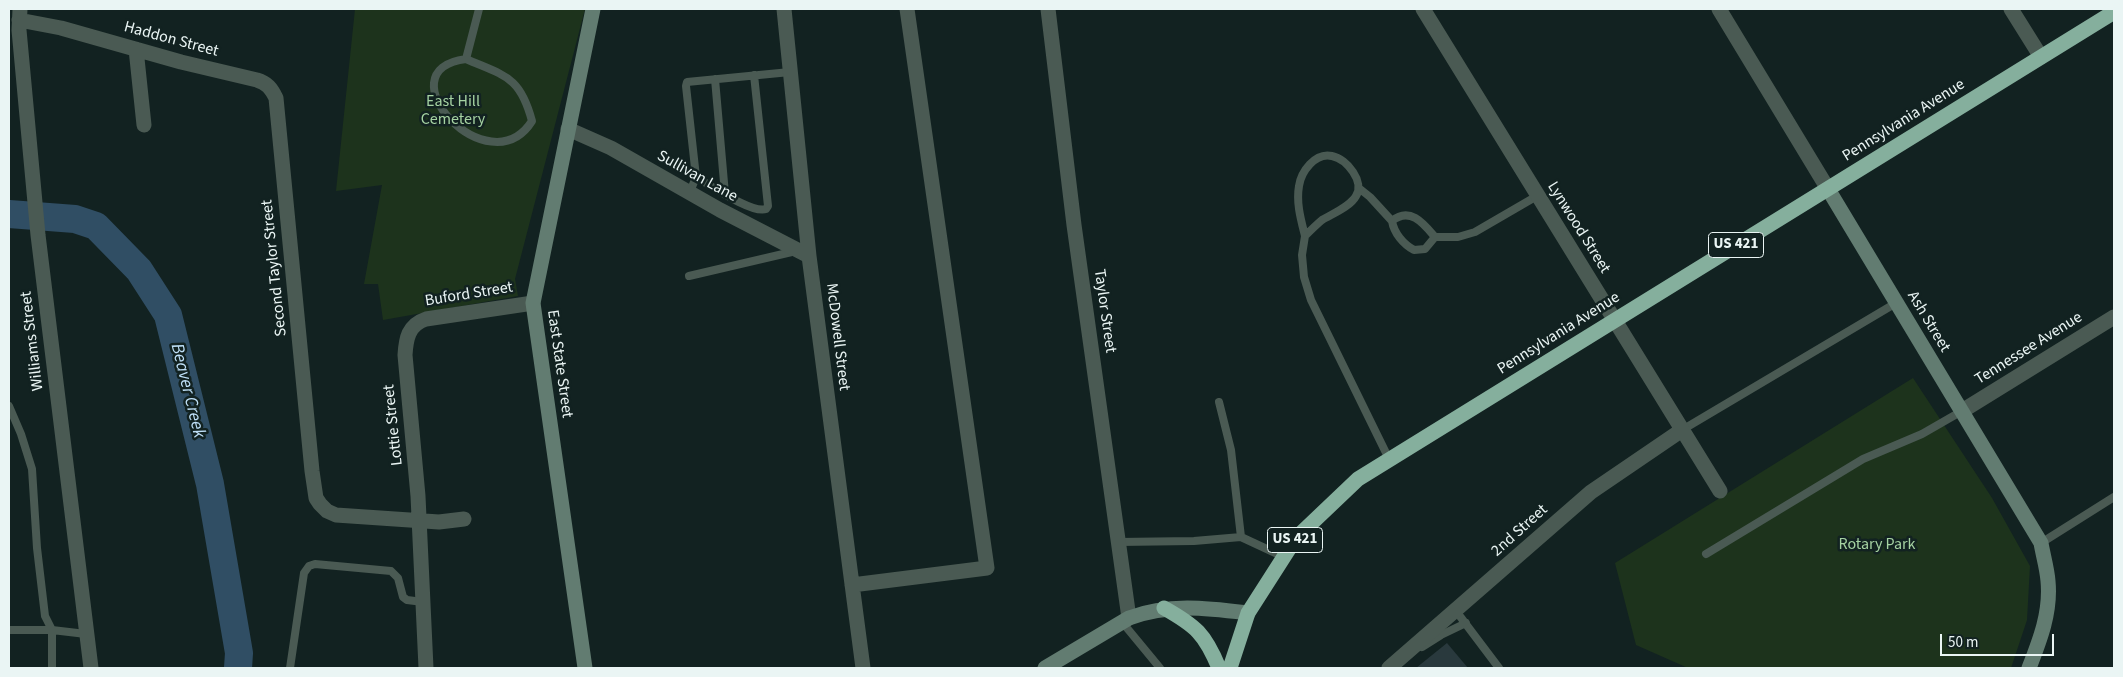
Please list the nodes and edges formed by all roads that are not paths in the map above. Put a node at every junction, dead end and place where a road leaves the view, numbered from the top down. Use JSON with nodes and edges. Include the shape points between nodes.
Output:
{"nodes":[{"id":1,"x":479,"y":9,"type":"edge"},
{"id":2,"x":593,"y":9,"type":"edge"},
{"id":3,"x":784,"y":9,"type":"edge"},
{"id":4,"x":907,"y":9,"type":"edge"},
{"id":5,"x":1048,"y":9,"type":"edge"},
{"id":6,"x":1423,"y":9,"type":"edge"},
{"id":7,"x":1719,"y":9,"type":"edge"},
{"id":8,"x":2011,"y":9,"type":"edge"},
{"id":9,"x":2114,"y":12,"type":"edge"},
{"id":10,"x":19,"y":14,"type":"edge"},
{"id":11,"x":136,"y":49,"type":"junction"},
{"id":12,"x":2041,"y":58,"type":"junction"},
{"id":13,"x":466,"y":59,"type":"junction"},
{"id":14,"x":790,"y":72,"type":"junction"},
{"id":15,"x":754,"y":75,"type":"junction"},
{"id":16,"x":715,"y":79,"type":"junction"},
{"id":17,"x":257,"y":80,"type":"joint"},
{"id":18,"x":144,"y":126,"type":"dead end"},
{"id":19,"x":568,"y":129,"type":"junction"},
{"id":20,"x":696,"y":177,"type":"junction"},
{"id":21,"x":1360,"y":189,"type":"junction"},
{"id":22,"x":1828,"y":189,"type":"junction"},
{"id":23,"x":690,"y":192,"type":"junction"},
{"id":24,"x":725,"y":194,"type":"junction"},
{"id":25,"x":1537,"y":196,"type":"junction"},
{"id":26,"x":1392,"y":221,"type":"junction"},
{"id":27,"x":1305,"y":236,"type":"junction"},
{"id":28,"x":1435,"y":237,"type":"junction"},
{"id":29,"x":804,"y":254,"type":"junction"},
{"id":30,"x":689,"y":276,"type":"dead end"},
{"id":31,"x":533,"y":302,"type":"junction"},
{"id":32,"x":1896,"y":303,"type":"junction"},
{"id":33,"x":2114,"y":317,"type":"edge"},
{"id":34,"x":1614,"y":320,"type":"junction"},
{"id":35,"x":413,"y":327,"type":"joint"},
{"id":36,"x":1219,"y":402,"type":"dead end"},
{"id":37,"x":9,"y":406,"type":"edge"},
{"id":38,"x":1962,"y":411,"type":"junction"},
{"id":39,"x":1682,"y":430,"type":"junction"},
{"id":40,"x":1389,"y":459,"type":"junction"},
{"id":41,"x":1720,"y":491,"type":"dead end"},
{"id":42,"x":2114,"y":498,"type":"edge"},
{"id":43,"x":464,"y":519,"type":"dead end"},
{"id":44,"x":418,"y":521,"type":"junction"},
{"id":45,"x":1242,"y":537,"type":"junction"},
{"id":46,"x":1118,"y":542,"type":"junction"},
{"id":47,"x":2040,"y":543,"type":"junction"},
{"id":48,"x":1706,"y":554,"type":"dead end"},
{"id":49,"x":1284,"y":557,"type":"junction"},
{"id":50,"x":852,"y":585,"type":"junction"},
{"id":51,"x":424,"y":602,"type":"junction"},
{"id":52,"x":1164,"y":608,"type":"junction"},
{"id":53,"x":1456,"y":611,"type":"junction"},
{"id":54,"x":1248,"y":613,"type":"junction"},
{"id":55,"x":1125,"y":620,"type":"junction"},
{"id":56,"x":1466,"y":623,"type":"junction"},
{"id":57,"x":9,"y":630,"type":"edge"},
{"id":58,"x":52,"y":630,"type":"junction"},
{"id":59,"x":86,"y":634,"type":"junction"},
{"id":60,"x":52,"y":668,"type":"edge"},
{"id":61,"x":91,"y":668,"type":"edge"},
{"id":62,"x":290,"y":668,"type":"edge"},
{"id":63,"x":426,"y":668,"type":"edge"},
{"id":64,"x":585,"y":668,"type":"edge"},
{"id":65,"x":862,"y":668,"type":"edge"},
{"id":66,"x":1045,"y":668,"type":"edge"},
{"id":67,"x":1160,"y":668,"type":"edge"},
{"id":68,"x":1219,"y":668,"type":"edge"},
{"id":69,"x":1230,"y":668,"type":"edge"},
{"id":70,"x":1389,"y":668,"type":"edge"},
{"id":71,"x":1398,"y":668,"type":"edge"},
{"id":72,"x":1500,"y":668,"type":"edge"},
{"id":73,"x":2029,"y":668,"type":"edge"}],
"edges":[{"from":1,"to":13,"type":"lane"},
{"from":2,"to":19,"type":"street","name":"East State Street"},
{"from":3,"to":14,"type":"street","name":"McDowell Street"},
{"from":4,"to":50,"type":"street","via":[[987,568]]},
{"from":5,"to":46,"type":"street","name":"Taylor Street"},
{"from":6,"to":25,"type":"street","name":"Lynwood Street"},
{"from":7,"to":22,"type":"street","name":"Ash Street"},
{"from":8,"to":12,"type":"street"},
{"from":9,"to":12,"type":"highway","name":"Pennsylvania Avenue","number":"US 421"},
{"from":10,"to":11,"type":"street","name":"Haddon Street"},
{"from":10,"to":59,"type":"street","name":"Williams Street","via":[[38,236]]},
{"from":11,"to":17,"type":"street","name":"Haddon Street"},
{"from":11,"to":18,"type":"street"},
{"from":12,"to":22,"type":"highway","name":"Pennsylvania Avenue","number":"US 421"},
{"from":13,"to":13,"type":"lane","via":[[510,78],[519,88],[532,121],[527,129],[516,137],[494,141],[480,138],[466,132],[440,107],[434,96],[436,76],[441,68]]},
{"from":14,"to":15,"type":"lane"},
{"from":14,"to":29,"type":"street","name":"McDowell Street"},
{"from":15,"to":16,"type":"lane"},
{"from":15,"to":24,"type":"lane","via":[[768,206],[759,210]]},
{"from":16,"to":20,"type":"lane","via":[[690,81],[686,86]]},
{"from":16,"to":24,"type":"lane"},
{"from":17,"to":44,"type":"street","name":"Second Taylor Street","via":[[272,89],[276,98],[316,498],[327,511],[336,515]]},
{"from":19,"to":23,"type":"street","name":"Sullivan Lane","via":[[611,148]]},
{"from":19,"to":31,"type":"street","name":"East State Street"},
{"from":20,"to":23,"type":"lane"},
{"from":20,"to":24,"type":"lane"},
{"from":21,"to":26,"type":"lane"},
{"from":21,"to":27,"type":"lane","via":[[1355,198]]},
{"from":21,"to":27,"type":"lane","via":[[1357,177],[1343,162],[1331,156],[1317,158],[1306,168],[1299,186],[1299,210]]},
{"from":22,"to":32,"type":"street","name":"Ash Street"},
{"from":22,"to":34,"type":"highway","name":"Pennsylvania Avenue","number":"US 421"},
{"from":23,"to":29,"type":"street","name":"Sullivan Lane"},
{"from":25,"to":28,"type":"lane","via":[[1475,232],[1458,237]]},
{"from":25,"to":34,"type":"street","name":"Lynwood Street"},
{"from":26,"to":28,"type":"lane","via":[[1408,215],[1420,219]]},
{"from":26,"to":28,"type":"lane","via":[[1405,245],[1414,250],[1425,249]]},
{"from":27,"to":40,"type":"lane","via":[[1302,255],[1304,277],[1311,300]]},
{"from":29,"to":30,"type":"lane"},
{"from":29,"to":50,"type":"street","name":"McDowell Street"},
{"from":31,"to":35,"type":"street","name":"Buford Street","via":[[426,319]]},
{"from":31,"to":64,"type":"street","name":"East State Street"},
{"from":32,"to":38,"type":"street","name":"Ash Street"},
{"from":32,"to":39,"type":"lane"},
{"from":33,"to":38,"type":"street","name":"Tennessee Avenue"},
{"from":34,"to":39,"type":"street","name":"Lynwood Street"},
{"from":34,"to":40,"type":"highway","name":"Pennsylvania Avenue","number":"US 421"},
{"from":35,"to":44,"type":"street","name":"Lottie Street","via":[[406,336],[405,356]]},
{"from":36,"to":45,"type":"lane","via":[[1231,450]]},
{"from":37,"to":58,"type":"lane","via":[[32,469],[44,616]]},
{"from":38,"to":47,"type":"street","name":"Ash Street"},
{"from":38,"to":48,"type":"lane","via":[[1922,434],[1863,459]]},
{"from":39,"to":41,"type":"street","name":"Lynwood Street"},
{"from":39,"to":53,"type":"street","name":"2nd Street","via":[[1591,492]]},
{"from":40,"to":49,"type":"highway","name":"Pennsylvania Avenue","number":"US 421","via":[[1358,478],[1296,538]]},
{"from":42,"to":47,"type":"lane"},
{"from":43,"to":44,"type":"street"},
{"from":44,"to":51,"type":"street","name":"Lottie Street"},
{"from":45,"to":46,"type":"lane"},
{"from":45,"to":49,"type":"lane"},
{"from":46,"to":55,"type":"street","name":"Taylor Street"},
{"from":47,"to":73,"type":"street","name":"Ash Street","via":[[2048,580],[2048,607],[2042,635]]},
{"from":49,"to":54,"type":"highway","name":"Pennsylvania Avenue","number":"US 421"},
{"from":50,"to":65,"type":"street","name":"McDowell Street"},
{"from":51,"to":62,"type":"lane","via":[[404,597],[398,578],[391,571],[309,566],[304,573]]},
{"from":51,"to":63,"type":"street","name":"Lottie Street"},
{"from":52,"to":54,"type":"street"},
{"from":52,"to":55,"type":"street"},
{"from":52,"to":68,"type":"highway","via":[[1197,630],[1211,649]]},
{"from":53,"to":56,"type":"lane"},
{"from":53,"to":70,"type":"street","name":"2nd Street"},
{"from":54,"to":69,"type":"highway","number":"US 421"},
{"from":55,"to":66,"type":"street"},
{"from":55,"to":67,"type":"lane"},
{"from":56,"to":71,"type":"lane","via":[[1441,635]]},
{"from":56,"to":72,"type":"lane"},
{"from":57,"to":58,"type":"lane"},
{"from":58,"to":59,"type":"lane"},
{"from":58,"to":60,"type":"lane"},
{"from":59,"to":61,"type":"street","name":"Williams Street"}]}
